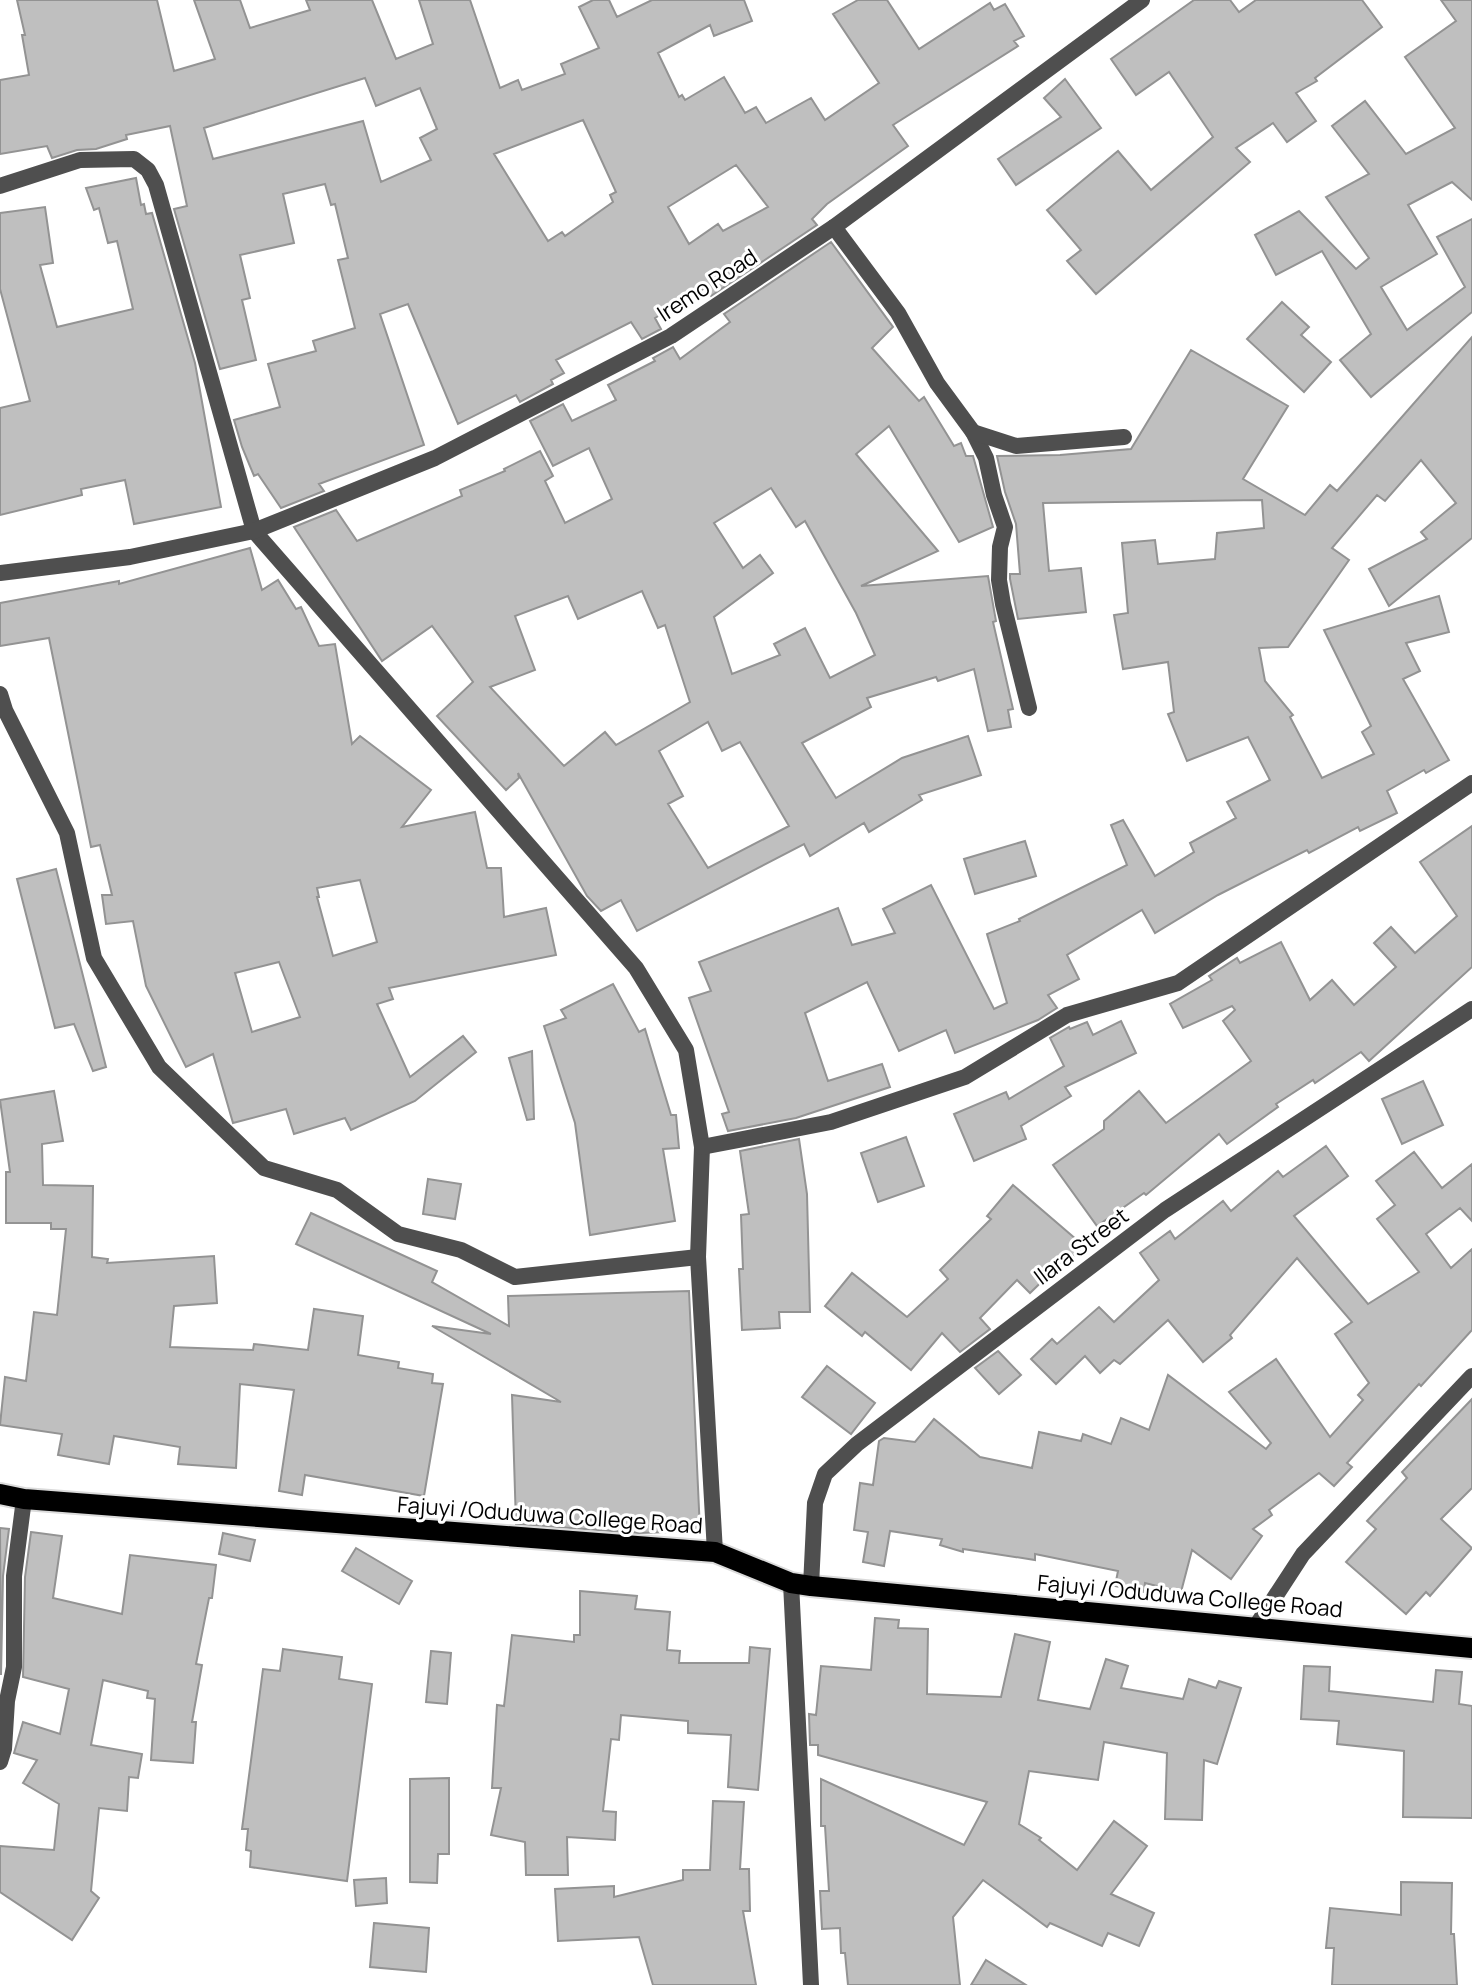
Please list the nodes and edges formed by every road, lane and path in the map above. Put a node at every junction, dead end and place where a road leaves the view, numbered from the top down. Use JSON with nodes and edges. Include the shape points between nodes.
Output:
{"nodes":[{"id":1,"x":1142,"y":0,"type":"edge"},
{"id":2,"x":0,"y":186,"type":"edge"},
{"id":3,"x":834,"y":227,"type":"junction"},
{"id":4,"x":973,"y":432,"type":"junction"},
{"id":5,"x":1124,"y":437,"type":"dead end"},
{"id":6,"x":254,"y":531,"type":"junction"},
{"id":7,"x":0,"y":573,"type":"edge"},
{"id":8,"x":0,"y":694,"type":"edge"},
{"id":9,"x":1029,"y":708,"type":"dead end"},
{"id":10,"x":1472,"y":783,"type":"edge"},
{"id":11,"x":1472,"y":1009,"type":"edge"},
{"id":12,"x":702,"y":1147,"type":"junction"},
{"id":13,"x":698,"y":1257,"type":"junction"},
{"id":14,"x":1472,"y":1376,"type":"edge"},
{"id":15,"x":0,"y":1494,"type":"edge"},
{"id":16,"x":24,"y":1499,"type":"junction"},
{"id":17,"x":715,"y":1552,"type":"junction"},
{"id":18,"x":801,"y":1585,"type":"junction"},
{"id":19,"x":1256,"y":1626,"type":"junction"},
{"id":20,"x":1472,"y":1648,"type":"edge"},
{"id":21,"x":0,"y":1762,"type":"edge"},
{"id":22,"x":811,"y":1985,"type":"edge"}],
"edges":[{"from":1,"to":3,"type":"street","name":"Iremo Road"},
{"from":2,"to":6,"type":"street","via":[[80,160],[134,159],[148,170]]},
{"from":3,"to":4,"type":"street","via":[[898,313],[937,383]]},
{"from":3,"to":6,"type":"street","name":"Iremo Road","via":[[671,336],[435,458]]},
{"from":4,"to":5,"type":"street","via":[[1016,446]]},
{"from":4,"to":9,"type":"street","via":[[986,458],[1005,527],[999,580]]},
{"from":6,"to":7,"type":"street","name":"Iremo Road","via":[[130,557]]},
{"from":6,"to":12,"type":"street","via":[[636,968],[686,1050]]},
{"from":8,"to":13,"type":"street","via":[[67,833],[94,958],[159,1067],[264,1168],[337,1190],[398,1234],[461,1250],[515,1277]]},
{"from":10,"to":12,"type":"street","via":[[1178,983],[1067,1015],[965,1077],[831,1122]]},
{"from":11,"to":18,"type":"street","name":"Ilara Street","via":[[1165,1210],[857,1444],[825,1474]]},
{"from":12,"to":13,"type":"street"},
{"from":13,"to":17,"type":"street"},
{"from":14,"to":19,"type":"street","via":[[1303,1554]]},
{"from":15,"to":16,"type":"main road","name":"Fajuyi /Oduduwa College Road"},
{"from":16,"to":17,"type":"main road","name":"Fajuyi /Oduduwa College Road"},
{"from":16,"to":21,"type":"street","via":[[14,1576],[14,1667]]},
{"from":17,"to":18,"type":"main road","name":"Fajuyi /Oduduwa College Road"},
{"from":18,"to":19,"type":"main road","name":"Fajuyi /Oduduwa College Road"},
{"from":18,"to":22,"type":"street","name":"Ilara Street"},
{"from":19,"to":20,"type":"main road","name":"Fajuyi /Oduduwa College Road"}]}
